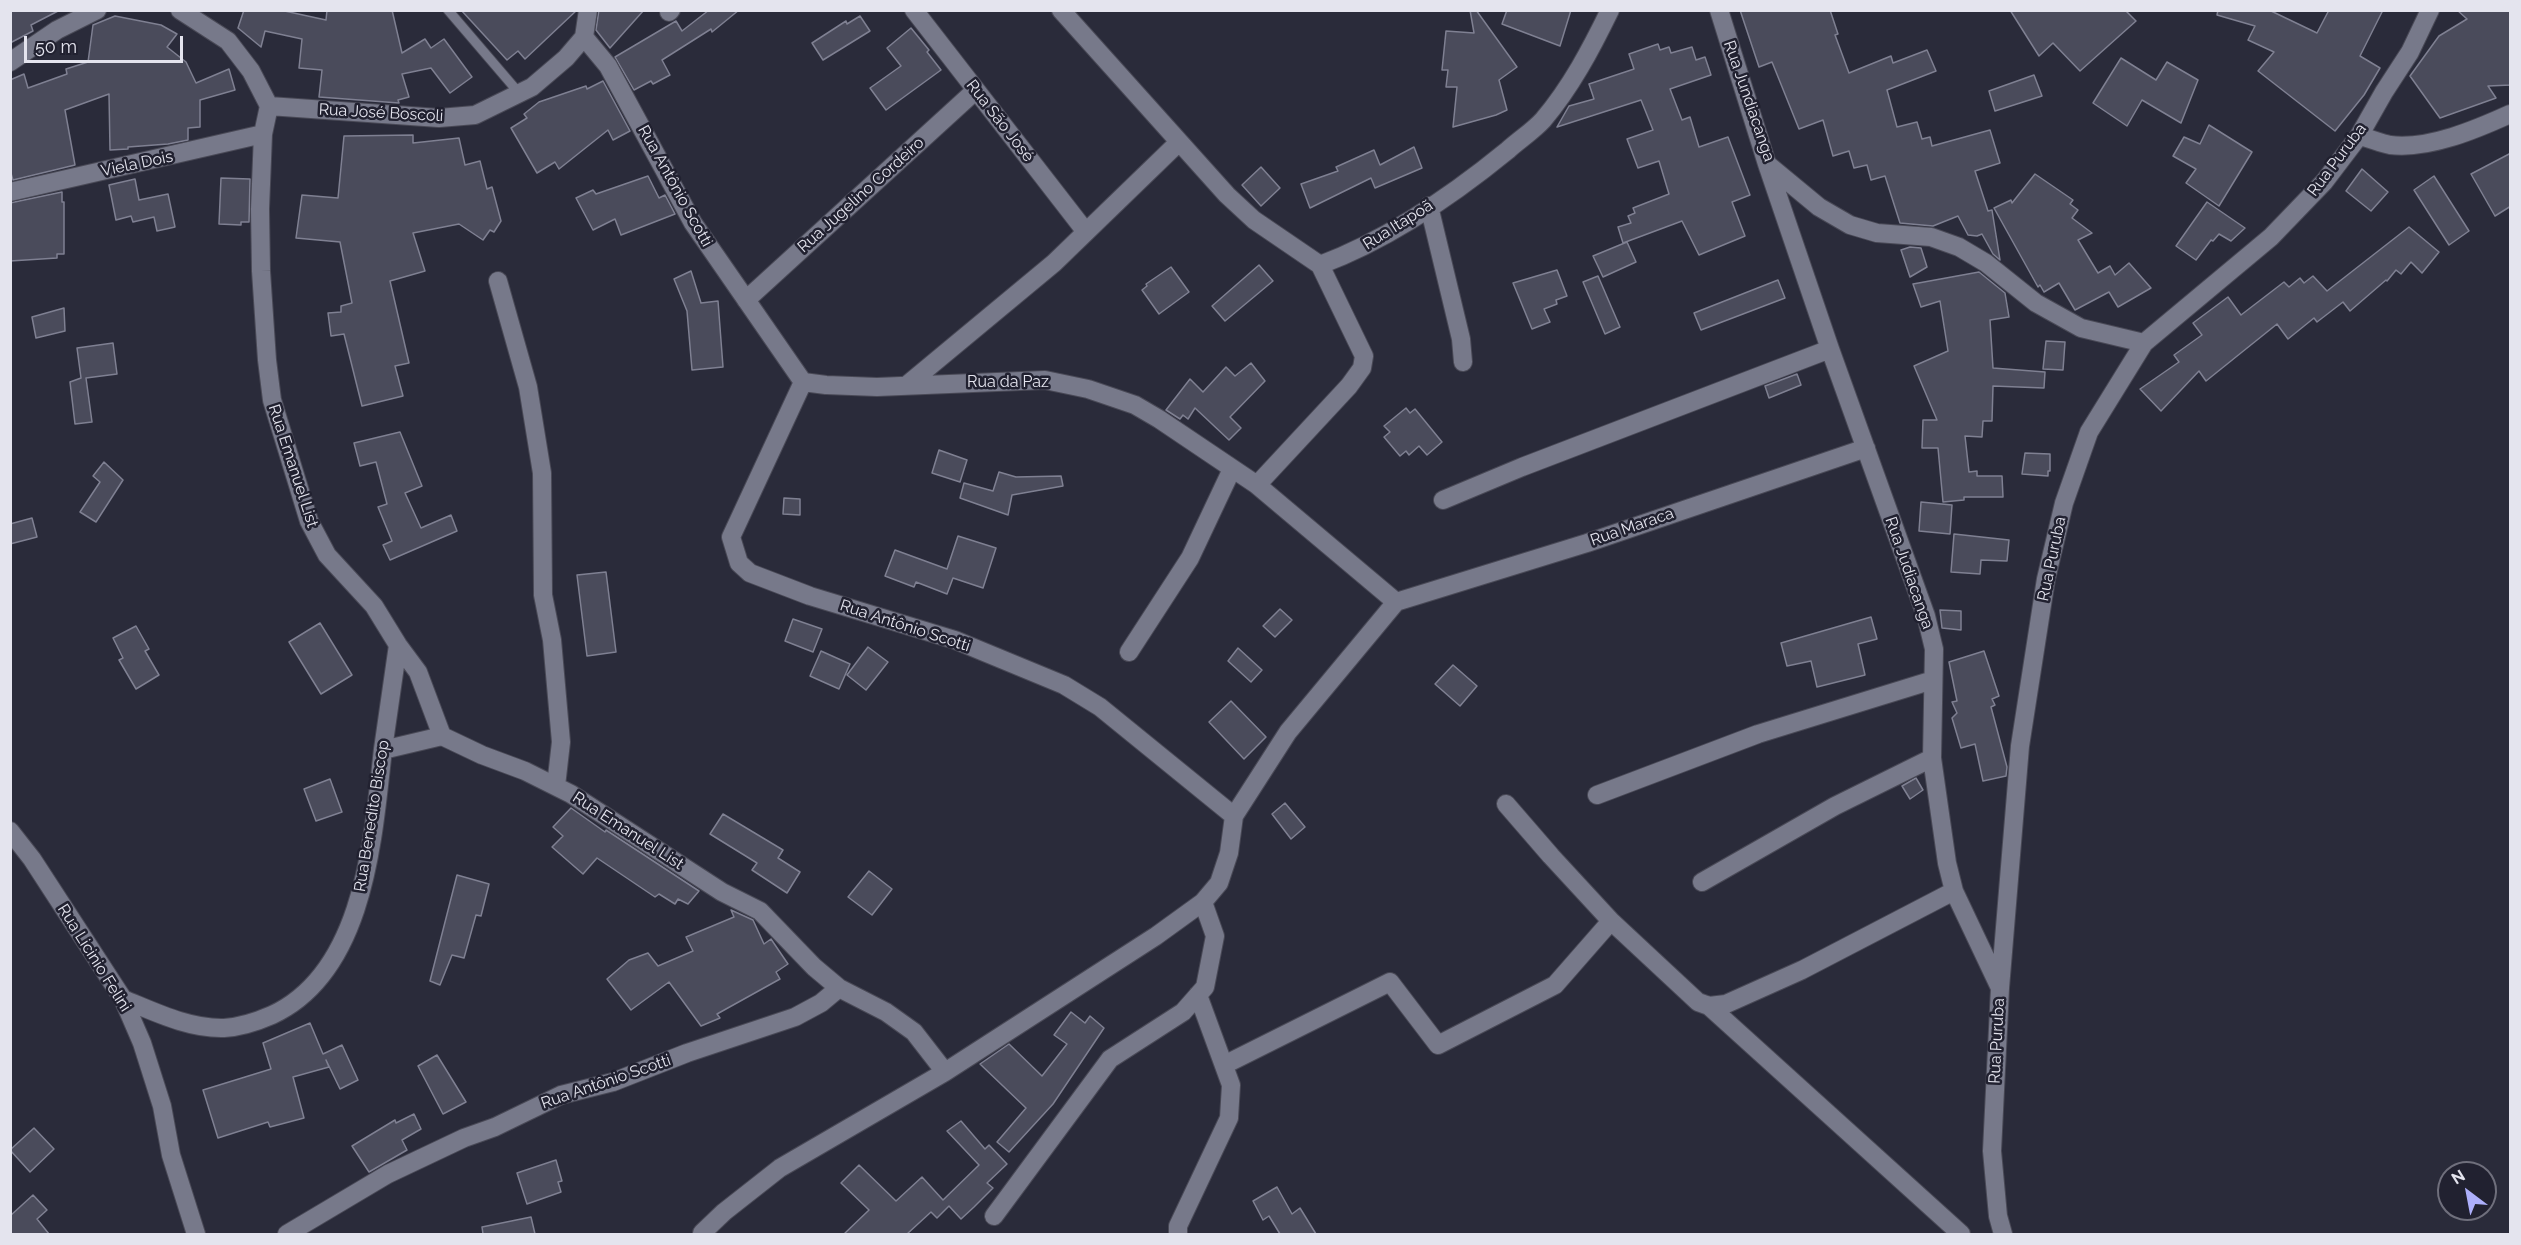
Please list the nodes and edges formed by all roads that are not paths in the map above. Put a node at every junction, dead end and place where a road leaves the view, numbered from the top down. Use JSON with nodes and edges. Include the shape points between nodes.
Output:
{"nodes":[{"id":1,"x":97,"y":10,"type":"edge"},
{"id":2,"x":180,"y":10,"type":"edge"},
{"id":3,"x":448,"y":10,"type":"edge"},
{"id":4,"x":588,"y":10,"type":"edge"},
{"id":5,"x":914,"y":10,"type":"edge"},
{"id":6,"x":1061,"y":10,"type":"edge"},
{"id":7,"x":1610,"y":10,"type":"edge"},
{"id":8,"x":1719,"y":10,"type":"edge"},
{"id":9,"x":2430,"y":10,"type":"edge"},
{"id":10,"x":584,"y":37,"type":"junction"},
{"id":11,"x":10,"y":62,"type":"edge"},
{"id":12,"x":976,"y":90,"type":"junction"},
{"id":13,"x":519,"y":93,"type":"junction"},
{"id":14,"x":269,"y":106,"type":"junction"},
{"id":15,"x":2511,"y":114,"type":"edge"},
{"id":16,"x":263,"y":134,"type":"junction"},
{"id":17,"x":2359,"y":136,"type":"junction"},
{"id":18,"x":1178,"y":143,"type":"junction"},
{"id":19,"x":1767,"y":164,"type":"junction"},
{"id":20,"x":10,"y":192,"type":"edge"},
{"id":21,"x":1429,"y":206,"type":"junction"},
{"id":22,"x":1086,"y":232,"type":"junction"},
{"id":23,"x":1320,"y":265,"type":"junction"},
{"id":24,"x":498,"y":281,"type":"dead end"},
{"id":25,"x":746,"y":300,"type":"junction"},
{"id":26,"x":2144,"y":343,"type":"junction"},
{"id":27,"x":1830,"y":349,"type":"junction"},
{"id":28,"x":1463,"y":362,"type":"dead end"},
{"id":29,"x":804,"y":382,"type":"junction"},
{"id":30,"x":907,"y":384,"type":"junction"},
{"id":31,"x":1866,"y":448,"type":"junction"},
{"id":32,"x":1232,"y":469,"type":"junction"},
{"id":33,"x":1257,"y":485,"type":"junction"},
{"id":34,"x":1443,"y":500,"type":"dead end"},
{"id":35,"x":1396,"y":602,"type":"junction"},
{"id":36,"x":398,"y":645,"type":"junction"},
{"id":37,"x":1129,"y":652,"type":"dead end"},
{"id":38,"x":1933,"y":680,"type":"junction"},
{"id":39,"x":442,"y":736,"type":"junction"},
{"id":40,"x":383,"y":750,"type":"junction"},
{"id":41,"x":1932,"y":758,"type":"junction"},
{"id":42,"x":556,"y":786,"type":"junction"},
{"id":43,"x":1597,"y":795,"type":"dead end"},
{"id":44,"x":1506,"y":804,"type":"dead end"},
{"id":45,"x":1234,"y":816,"type":"junction"},
{"id":46,"x":10,"y":831,"type":"edge"},
{"id":47,"x":1702,"y":882,"type":"dead end"},
{"id":48,"x":1954,"y":891,"type":"junction"},
{"id":49,"x":1203,"y":902,"type":"junction"},
{"id":50,"x":1611,"y":921,"type":"junction"},
{"id":51,"x":838,"y":988,"type":"junction"},
{"id":52,"x":2000,"y":988,"type":"junction"},
{"id":53,"x":1198,"y":995,"type":"junction"},
{"id":54,"x":123,"y":999,"type":"junction"},
{"id":55,"x":1709,"y":1006,"type":"junction"},
{"id":56,"x":1224,"y":1065,"type":"junction"},
{"id":57,"x":945,"y":1072,"type":"junction"},
{"id":58,"x":994,"y":1216,"type":"dead end"},
{"id":59,"x":702,"y":1233,"type":"dead end"},
{"id":60,"x":196,"y":1234,"type":"edge"},
{"id":61,"x":287,"y":1234,"type":"edge"},
{"id":62,"x":1178,"y":1234,"type":"edge"},
{"id":63,"x":1961,"y":1234,"type":"edge"},
{"id":64,"x":2003,"y":1234,"type":"edge"}],
"edges":[{"from":1,"to":11,"type":"street","via":[[57,30]]},
{"from":2,"to":14,"type":"street","via":[[228,41],[251,71]]},
{"from":3,"to":13,"type":"lane"},
{"from":4,"to":10,"type":"street"},
{"from":5,"to":12,"type":"street","name":"Rua São José"},
{"from":6,"to":18,"type":"street"},
{"from":7,"to":21,"type":"street","name":"Rua Itapoã","via":[[1583,65],[1542,121],[1489,165]]},
{"from":8,"to":19,"type":"street","name":"Rua Jundiacanga"},
{"from":9,"to":17,"type":"street","name":"Rua Puruba","via":[[2410,52]]},
{"from":10,"to":13,"type":"street","name":"Rua José Boscoli","via":[[566,58]]},
{"from":10,"to":25,"type":"street","name":"Rua Antônio Scotti","via":[[608,66],[693,223]]},
{"from":12,"to":22,"type":"street","name":"Rua São José"},
{"from":12,"to":25,"type":"street","name":"Rua Jugelino Cordeiro"},
{"from":13,"to":14,"type":"street","name":"Rua José Boscoli","via":[[475,115],[439,118]]},
{"from":14,"to":16,"type":"street","name":"Rua Emanuel List"},
{"from":15,"to":17,"type":"street","via":[[2475,130],[2427,142],[2391,145]]},
{"from":16,"to":20,"type":"street","name":"Viela Dois"},
{"from":16,"to":36,"type":"street","name":"Rua Emanuel List","via":[[261,271],[272,400],[315,535],[327,555],[374,606]]},
{"from":17,"to":26,"type":"street","name":"Rua Puruba","via":[[2324,182],[2271,237]]},
{"from":18,"to":22,"type":"street"},
{"from":18,"to":23,"type":"street","via":[[1254,220]]},
{"from":19,"to":26,"type":"street","name":"Rua Jundiacanga","via":[[1820,207],[1850,225],[1877,233],[1931,237],[1959,247],[2036,303],[2081,328]]},
{"from":19,"to":27,"type":"street","name":"Rua Judiacanga"},
{"from":21,"to":23,"type":"street","name":"Rua Itapoã","via":[[1357,251]]},
{"from":21,"to":28,"type":"street"},
{"from":22,"to":30,"type":"street"},
{"from":23,"to":33,"type":"street","via":[[1358,339],[1364,356],[1362,368]]},
{"from":24,"to":42,"type":"street","via":[[528,387],[542,473],[543,596],[552,640],[561,742]]},
{"from":25,"to":29,"type":"street","name":"Rua Antônio Scotti"},
{"from":26,"to":52,"type":"street","name":"Rua Puruba","via":[[2090,432],[2064,503],[2051,557],[2020,746]]},
{"from":27,"to":31,"type":"street","name":"Rua Judiacanga"},
{"from":27,"to":34,"type":"street"},
{"from":29,"to":30,"type":"street","name":"Rua da Paz","via":[[877,387]]},
{"from":29,"to":45,"type":"street","name":"Rua Antônio Scotti","via":[[731,537],[739,563],[750,573],[810,596],[955,640],[1064,685],[1100,707]]},
{"from":30,"to":32,"type":"street","name":"Rua da Paz","via":[[1045,380],[1088,389],[1135,405]]},
{"from":31,"to":35,"type":"street","name":"Rua Maraca","via":[[1587,543]]},
{"from":31,"to":38,"type":"street","name":"Rua Judiacanga","via":[[1926,616],[1934,649]]},
{"from":32,"to":33,"type":"street","name":"Rua da Paz"},
{"from":32,"to":37,"type":"street","via":[[1190,558]]},
{"from":33,"to":35,"type":"street","name":"Rua da Paz"},
{"from":35,"to":45,"type":"street","via":[[1288,732]]},
{"from":36,"to":39,"type":"street","name":"Rua Emanuel List","via":[[418,672]]},
{"from":36,"to":40,"type":"street","name":"Rua Benedito Biscop"},
{"from":38,"to":41,"type":"street","name":"Rua Judiacanga"},
{"from":38,"to":43,"type":"street","via":[[1758,734]]},
{"from":39,"to":40,"type":"street"},
{"from":39,"to":42,"type":"street","name":"Rua Emanuel List"},
{"from":40,"to":54,"type":"street","name":"Rua Benedito Biscop","via":[[365,878],[356,908],[333,958],[300,998],[260,1020],[222,1028],[182,1022]]},
{"from":41,"to":47,"type":"street","via":[[1835,806]]},
{"from":41,"to":48,"type":"street","name":"Rua Judiacanga"},
{"from":42,"to":51,"type":"street","name":"Rua Emanuel List","via":[[722,892],[760,911]]},
{"from":44,"to":50,"type":"street"},
{"from":45,"to":49,"type":"street","via":[[1229,853],[1219,883]]},
{"from":46,"to":54,"type":"street","name":"Rua Licinio Felini"},
{"from":48,"to":52,"type":"street","name":"Rua Judiacanga"},
{"from":48,"to":55,"type":"street","via":[[1802,970],[1726,1004]]},
{"from":49,"to":53,"type":"street","via":[[1215,936],[1205,987]]},
{"from":49,"to":57,"type":"street"},
{"from":50,"to":55,"type":"street","via":[[1698,1002]]},
{"from":50,"to":56,"type":"street","via":[[1555,985],[1438,1045],[1390,982]]},
{"from":51,"to":57,"type":"street","via":[[870,1003],[914,1032]]},
{"from":51,"to":61,"type":"street","name":"Rua Antônio Scotti","via":[[795,1017],[613,1082],[561,1095],[464,1138],[388,1174]]},
{"from":52,"to":64,"type":"street","name":"Rua Puruba","via":[[1992,1151]]},
{"from":53,"to":56,"type":"street"},
{"from":53,"to":58,"type":"street","via":[[1183,1012],[1110,1059]]},
{"from":54,"to":60,"type":"street","name":"Rua Licinio Felini","via":[[162,1106],[171,1155]]},
{"from":55,"to":63,"type":"street"},
{"from":56,"to":62,"type":"street","via":[[1231,1085],[1229,1118],[1178,1226]]},
{"from":57,"to":59,"type":"street","via":[[780,1168]]}]}
